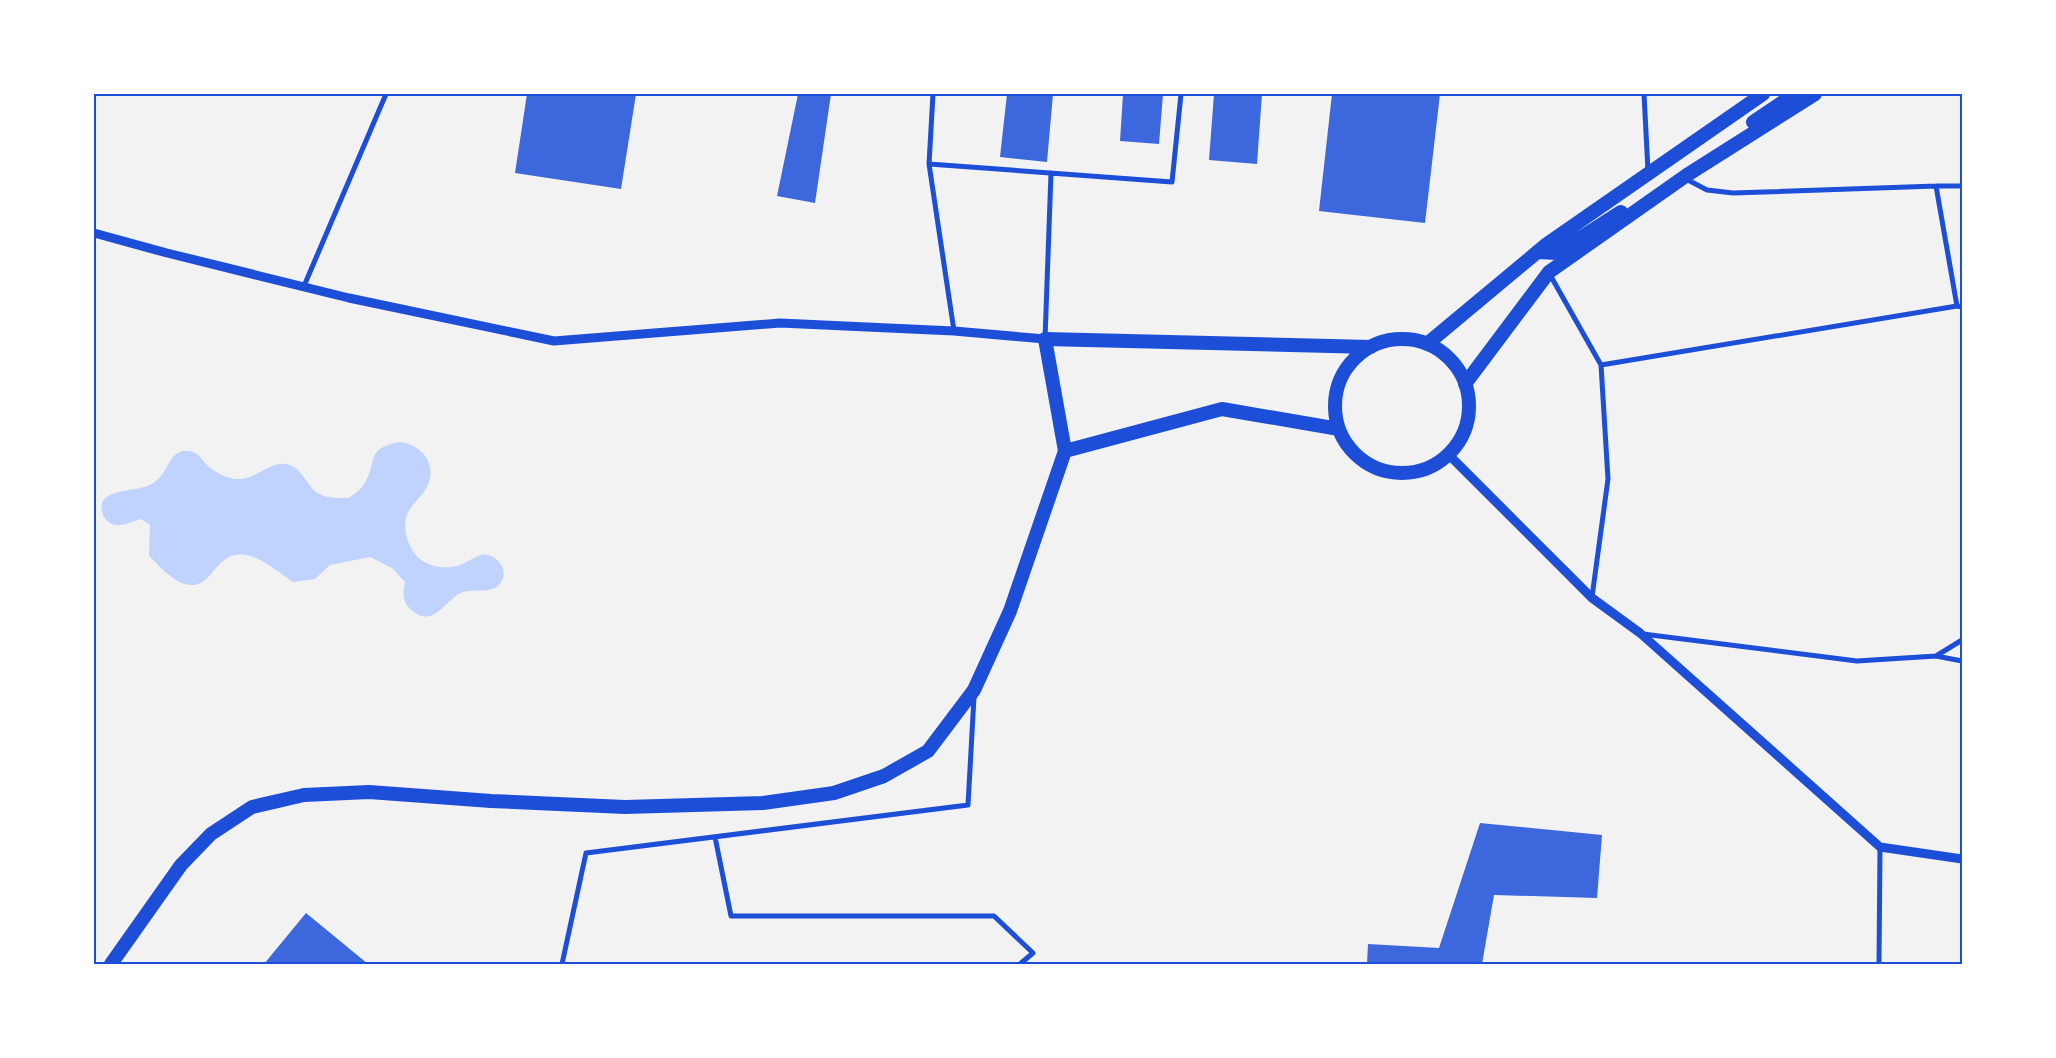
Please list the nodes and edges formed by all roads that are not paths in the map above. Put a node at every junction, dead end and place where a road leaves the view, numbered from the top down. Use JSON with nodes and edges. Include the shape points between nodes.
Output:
{"nodes":[{"id":1,"x":386,"y":94,"type":"edge"},
{"id":2,"x":933,"y":94,"type":"edge"},
{"id":3,"x":1181,"y":94,"type":"edge"},
{"id":4,"x":1644,"y":94,"type":"edge"},
{"id":5,"x":1763,"y":94,"type":"edge"},
{"id":6,"x":1795,"y":94,"type":"edge"},
{"id":7,"x":1814,"y":94,"type":"edge"},
{"id":8,"x":929,"y":164,"type":"junction"},
{"id":9,"x":1051,"y":173,"type":"junction"},
{"id":10,"x":1648,"y":174,"type":"junction"},
{"id":11,"x":1684,"y":178,"type":"junction"},
{"id":12,"x":1936,"y":186,"type":"junction"},
{"id":13,"x":1962,"y":186,"type":"edge"},
{"id":14,"x":94,"y":233,"type":"edge"},
{"id":15,"x":1537,"y":252,"type":"junction"},
{"id":16,"x":1549,"y":272,"type":"junction"},
{"id":17,"x":304,"y":286,"type":"junction"},
{"id":18,"x":1960,"y":306,"type":"edge"},
{"id":19,"x":954,"y":331,"type":"junction"},
{"id":20,"x":1045,"y":339,"type":"junction"},
{"id":21,"x":1426,"y":344,"type":"junction"},
{"id":22,"x":1371,"y":347,"type":"junction"},
{"id":23,"x":1601,"y":365,"type":"junction"},
{"id":24,"x":1466,"y":384,"type":"junction"},
{"id":25,"x":1340,"y":429,"type":"junction"},
{"id":26,"x":1065,"y":451,"type":"junction"},
{"id":27,"x":1449,"y":455,"type":"junction"},
{"id":28,"x":1592,"y":598,"type":"junction"},
{"id":29,"x":1640,"y":633,"type":"junction"},
{"id":30,"x":1962,"y":640,"type":"edge"},
{"id":31,"x":1936,"y":656,"type":"junction"},
{"id":32,"x":1962,"y":661,"type":"edge"},
{"id":33,"x":974,"y":690,"type":"junction"},
{"id":34,"x":715,"y":837,"type":"junction"},
{"id":35,"x":1880,"y":847,"type":"junction"},
{"id":36,"x":1962,"y":859,"type":"edge"},
{"id":37,"x":110,"y":964,"type":"edge"},
{"id":38,"x":562,"y":964,"type":"edge"},
{"id":39,"x":1020,"y":964,"type":"edge"},
{"id":40,"x":1879,"y":964,"type":"edge"}],
"edges":[{"from":1,"to":17,"type":"street"},
{"from":2,"to":8,"type":"street"},
{"from":3,"to":9,"type":"street","via":[[1172,182]]},
{"from":4,"to":10,"type":"street"},
{"from":5,"to":10,"type":"highway"},
{"from":6,"to":15,"type":"highway","via":[[1557,253]]},
{"from":7,"to":11,"type":"highway"},
{"from":8,"to":9,"type":"street"},
{"from":8,"to":19,"type":"street"},
{"from":9,"to":20,"type":"street"},
{"from":10,"to":15,"type":"highway"},
{"from":11,"to":12,"type":"street","via":[[1707,190],[1732,193]]},
{"from":11,"to":16,"type":"highway"},
{"from":12,"to":13,"type":"street"},
{"from":12,"to":18,"type":"street"},
{"from":14,"to":17,"type":"street"},
{"from":15,"to":21,"type":"highway"},
{"from":16,"to":23,"type":"street"},
{"from":16,"to":24,"type":"highway"},
{"from":17,"to":19,"type":"street","via":[[554,341],[780,323]]},
{"from":18,"to":23,"type":"street"},
{"from":19,"to":20,"type":"street"},
{"from":20,"to":22,"type":"highway"},
{"from":20,"to":26,"type":"highway"},
{"from":21,"to":22,"type":"highway","via":[[1408,339],[1389,340]]},
{"from":21,"to":24,"type":"highway","via":[[1443,353],[1457,367]]},
{"from":22,"to":25,"type":"highway","via":[[1344,373],[1337,391]]},
{"from":23,"to":28,"type":"street","via":[[1608,479]]},
{"from":24,"to":27,"type":"highway","via":[[1468,422]]},
{"from":25,"to":26,"type":"highway","via":[[1222,409]]},
{"from":25,"to":27,"type":"highway","via":[[1348,446],[1361,460],[1396,474],[1433,466]]},
{"from":26,"to":33,"type":"highway","via":[[1010,611]]},
{"from":27,"to":28,"type":"street"},
{"from":28,"to":29,"type":"street"},
{"from":29,"to":31,"type":"street","via":[[1858,661]]},
{"from":29,"to":35,"type":"street"},
{"from":30,"to":31,"type":"street"},
{"from":31,"to":32,"type":"street"},
{"from":33,"to":34,"type":"street","via":[[968,805]]},
{"from":33,"to":37,"type":"highway","via":[[928,751],[884,776],[834,793],[763,803],[625,807],[369,792],[304,795],[252,807],[211,834],[181,866]]},
{"from":34,"to":38,"type":"street","via":[[586,853]]},
{"from":34,"to":39,"type":"street","via":[[731,916],[994,916],[1033,953]]},
{"from":35,"to":36,"type":"street"},
{"from":35,"to":40,"type":"street"}]}
